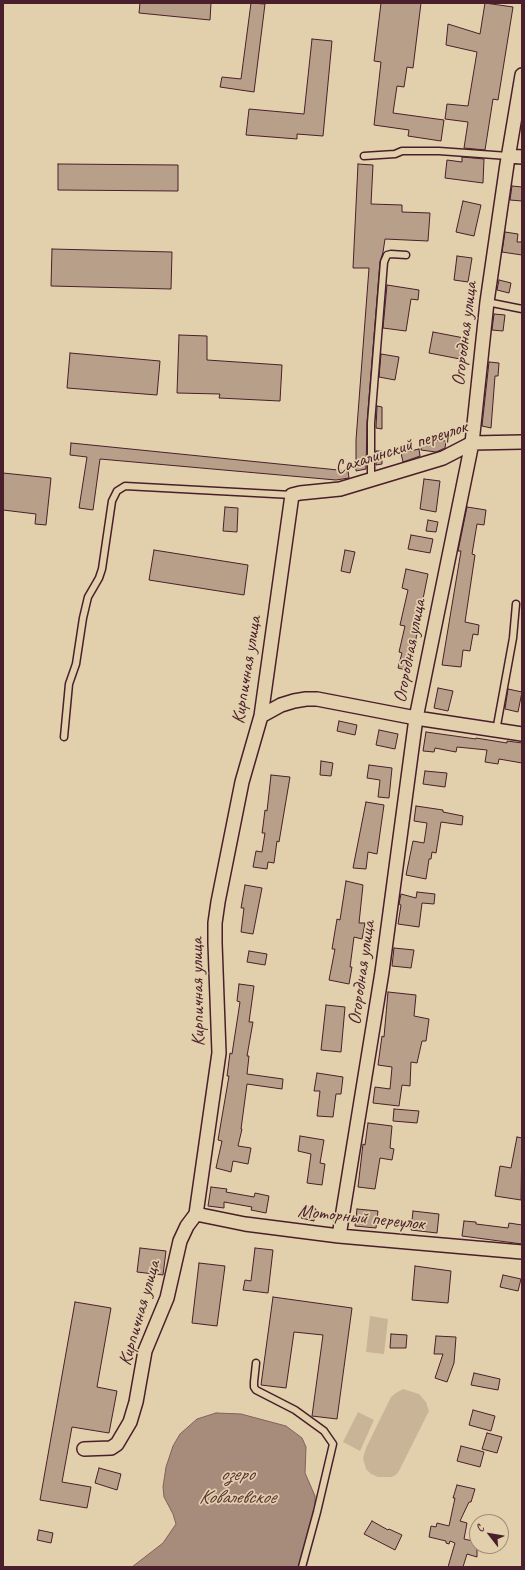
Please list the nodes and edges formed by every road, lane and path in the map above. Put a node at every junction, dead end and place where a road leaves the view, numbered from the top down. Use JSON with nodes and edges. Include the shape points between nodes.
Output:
{"nodes":[{"id":1,"x":522,"y":75,"type":"edge"},
{"id":2,"x":364,"y":156,"type":"dead end"},
{"id":3,"x":508,"y":156,"type":"junction"},
{"id":4,"x":522,"y":157,"type":"edge"},
{"id":5,"x":406,"y":255,"type":"dead end"},
{"id":6,"x":487,"y":302,"type":"junction"},
{"id":7,"x":522,"y":309,"type":"edge"},
{"id":8,"x":522,"y":442,"type":"edge"},
{"id":9,"x":472,"y":443,"type":"junction"},
{"id":10,"x":371,"y":479,"type":"junction"},
{"id":11,"x":292,"y":495,"type":"junction"},
{"id":12,"x":516,"y":604,"type":"dead end"},
{"id":13,"x":261,"y":716,"type":"junction"},
{"id":14,"x":416,"y":718,"type":"junction"},
{"id":15,"x":496,"y":731,"type":"junction"},
{"id":16,"x":522,"y":734,"type":"edge"},
{"id":17,"x":64,"y":737,"type":"dead end"},
{"id":18,"x":196,"y":1214,"type":"junction"},
{"id":19,"x":339,"y":1236,"type":"junction"},
{"id":20,"x":522,"y":1252,"type":"edge"},
{"id":21,"x":256,"y":1363,"type":"dead end"},
{"id":22,"x":84,"y":1448,"type":"dead end"},
{"id":23,"x":302,"y":1567,"type":"edge"}],
"edges":[{"from":1,"to":3,"type":"street","name":"Огородная улица"},
{"from":2,"to":3,"type":"lane","via":[[395,154],[402,151]]},
{"from":3,"to":4,"type":"street"},
{"from":3,"to":6,"type":"street","name":"Огородная улица"},
{"from":5,"to":10,"type":"lane","via":[[387,255],[384,262],[371,422]]},
{"from":6,"to":7,"type":"lane"},
{"from":6,"to":9,"type":"street","name":"Огородная улица"},
{"from":8,"to":9,"type":"street","name":"Сахалинский переулок"},
{"from":9,"to":10,"type":"street","name":"Сахалинский переулок","via":[[443,458]]},
{"from":9,"to":14,"type":"street","name":"Огородная улица"},
{"from":10,"to":11,"type":"street","name":"Сахалинский переулок","via":[[340,488]]},
{"from":11,"to":13,"type":"street","name":"Кирпичная улица"},
{"from":11,"to":17,"type":"lane","via":[[125,486],[117,491],[112,501],[102,569],[88,597],[84,612],[76,664],[69,684]]},
{"from":12,"to":15,"type":"lane","via":[[513,638]]},
{"from":13,"to":14,"type":"street","via":[[281,705],[317,699]]},
{"from":13,"to":18,"type":"street","name":"Кирпичная улица","via":[[242,782],[215,923],[218,1053]]},
{"from":14,"to":15,"type":"street"},
{"from":14,"to":19,"type":"street","name":"Огородная улица","via":[[382,972]]},
{"from":15,"to":16,"type":"street"},
{"from":18,"to":19,"type":"street","name":"Моторный переулок","via":[[245,1224]]},
{"from":18,"to":22,"type":"street","name":"Кирпичная улица","via":[[180,1241],[167,1298],[145,1351],[130,1422],[111,1448]]},
{"from":19,"to":20,"type":"street","name":"Моторный переулок"},
{"from":21,"to":23,"type":"lane","via":[[256,1390],[295,1410],[324,1431],[333,1444]]}]}
